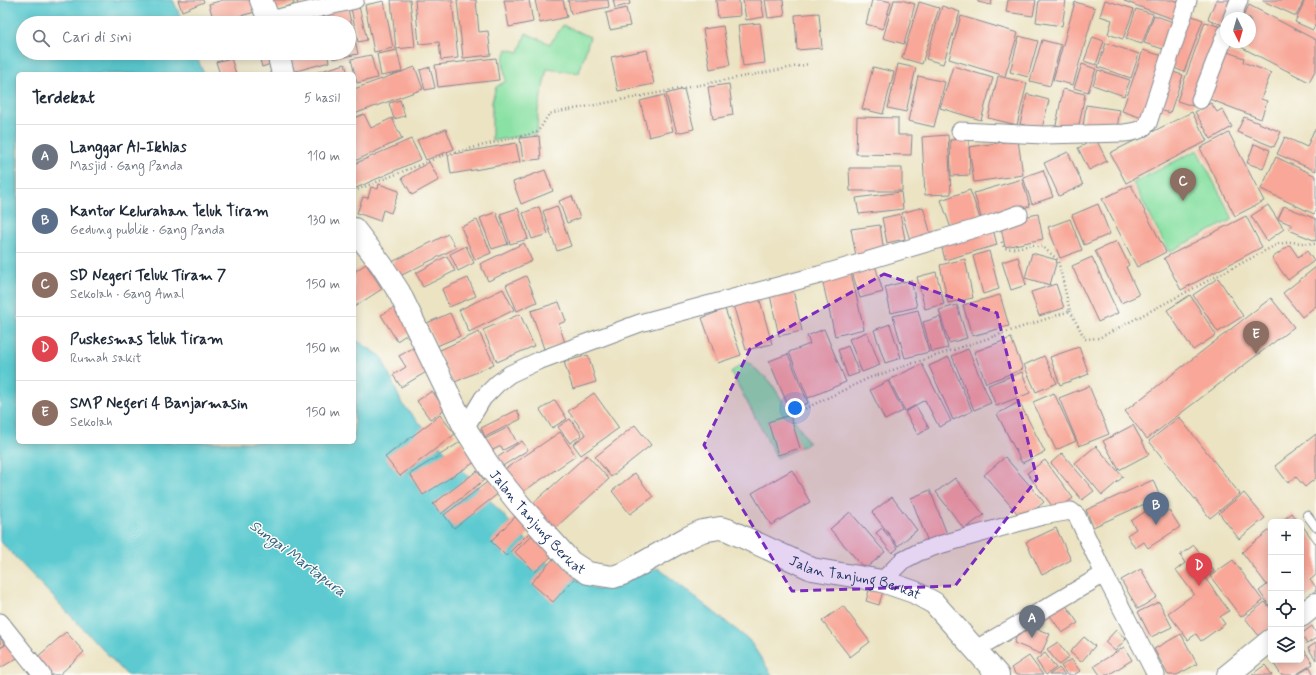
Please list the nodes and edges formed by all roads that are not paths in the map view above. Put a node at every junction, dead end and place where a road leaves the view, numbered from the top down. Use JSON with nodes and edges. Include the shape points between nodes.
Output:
{"nodes":[{"id":1,"x":261,"y":0,"type":"edge"},
{"id":2,"x":355,"y":0,"type":"edge"},
{"id":3,"x":1188,"y":0,"type":"edge"},
{"id":4,"x":1239,"y":0,"type":"edge"},
{"id":5,"x":1234,"y":12,"type":"edge"},
{"id":6,"x":267,"y":16,"type":"edge"},
{"id":7,"x":292,"y":16,"type":"edge"},
{"id":8,"x":1220,"y":48,"type":"edge"},
{"id":9,"x":280,"y":60,"type":"edge"},
{"id":10,"x":283,"y":72,"type":"edge"},
{"id":11,"x":1200,"y":100,"type":"dead end"},
{"id":12,"x":960,"y":131,"type":"dead end"},
{"id":13,"x":1020,"y":214,"type":"dead end"},
{"id":14,"x":356,"y":232,"type":"edge"},
{"id":15,"x":465,"y":428,"type":"junction"},
{"id":16,"x":1307,"y":515,"type":"dead end"},
{"id":17,"x":1316,"y":527,"type":"edge"},
{"id":18,"x":1104,"y":574,"type":"junction"},
{"id":19,"x":882,"y":581,"type":"junction"},
{"id":20,"x":1316,"y":604,"type":"edge"},
{"id":21,"x":1304,"y":614,"type":"edge"},
{"id":22,"x":0,"y":622,"type":"edge"},
{"id":23,"x":1268,"y":642,"type":"edge"},
{"id":24,"x":976,"y":649,"type":"junction"},
{"id":25,"x":42,"y":675,"type":"edge"},
{"id":26,"x":998,"y":675,"type":"edge"},
{"id":27,"x":1156,"y":675,"type":"edge"},
{"id":28,"x":1228,"y":675,"type":"edge"}],
"edges":[{"from":1,"to":6,"type":"street"},
{"from":2,"to":7,"type":"street"},
{"from":3,"to":12,"type":"street","via":[[1146,127],[1136,132],[1044,135]]},
{"from":4,"to":5,"type":"street"},
{"from":8,"to":11,"type":"street"},
{"from":9,"to":10,"type":"street"},
{"from":13,"to":15,"type":"street","via":[[819,275],[640,323],[538,361],[510,374],[498,383],[483,398]]},
{"from":14,"to":15,"type":"street","name":"Jalan Tanjung Berkat","via":[[399,292]]},
{"from":15,"to":19,"type":"street","name":"Jalan Tanjung Berkat","via":[[491,469],[520,505],[571,562],[588,573],[614,576],[702,531],[720,528],[812,569]]},
{"from":16,"to":17,"type":"lane"},
{"from":18,"to":19,"type":"street","via":[[1077,516],[1071,511],[1042,516],[919,552],[902,561]]},
{"from":18,"to":24,"type":"street"},
{"from":18,"to":27,"type":"street"},
{"from":19,"to":24,"type":"street","name":"Jalan Tanjung Berkat","via":[[914,592],[934,603]]},
{"from":20,"to":21,"type":"street"},
{"from":22,"to":25,"type":"street"},
{"from":23,"to":28,"type":"street"},
{"from":24,"to":26,"type":"street","name":"Jalan Tanjung Berkat"}]}
